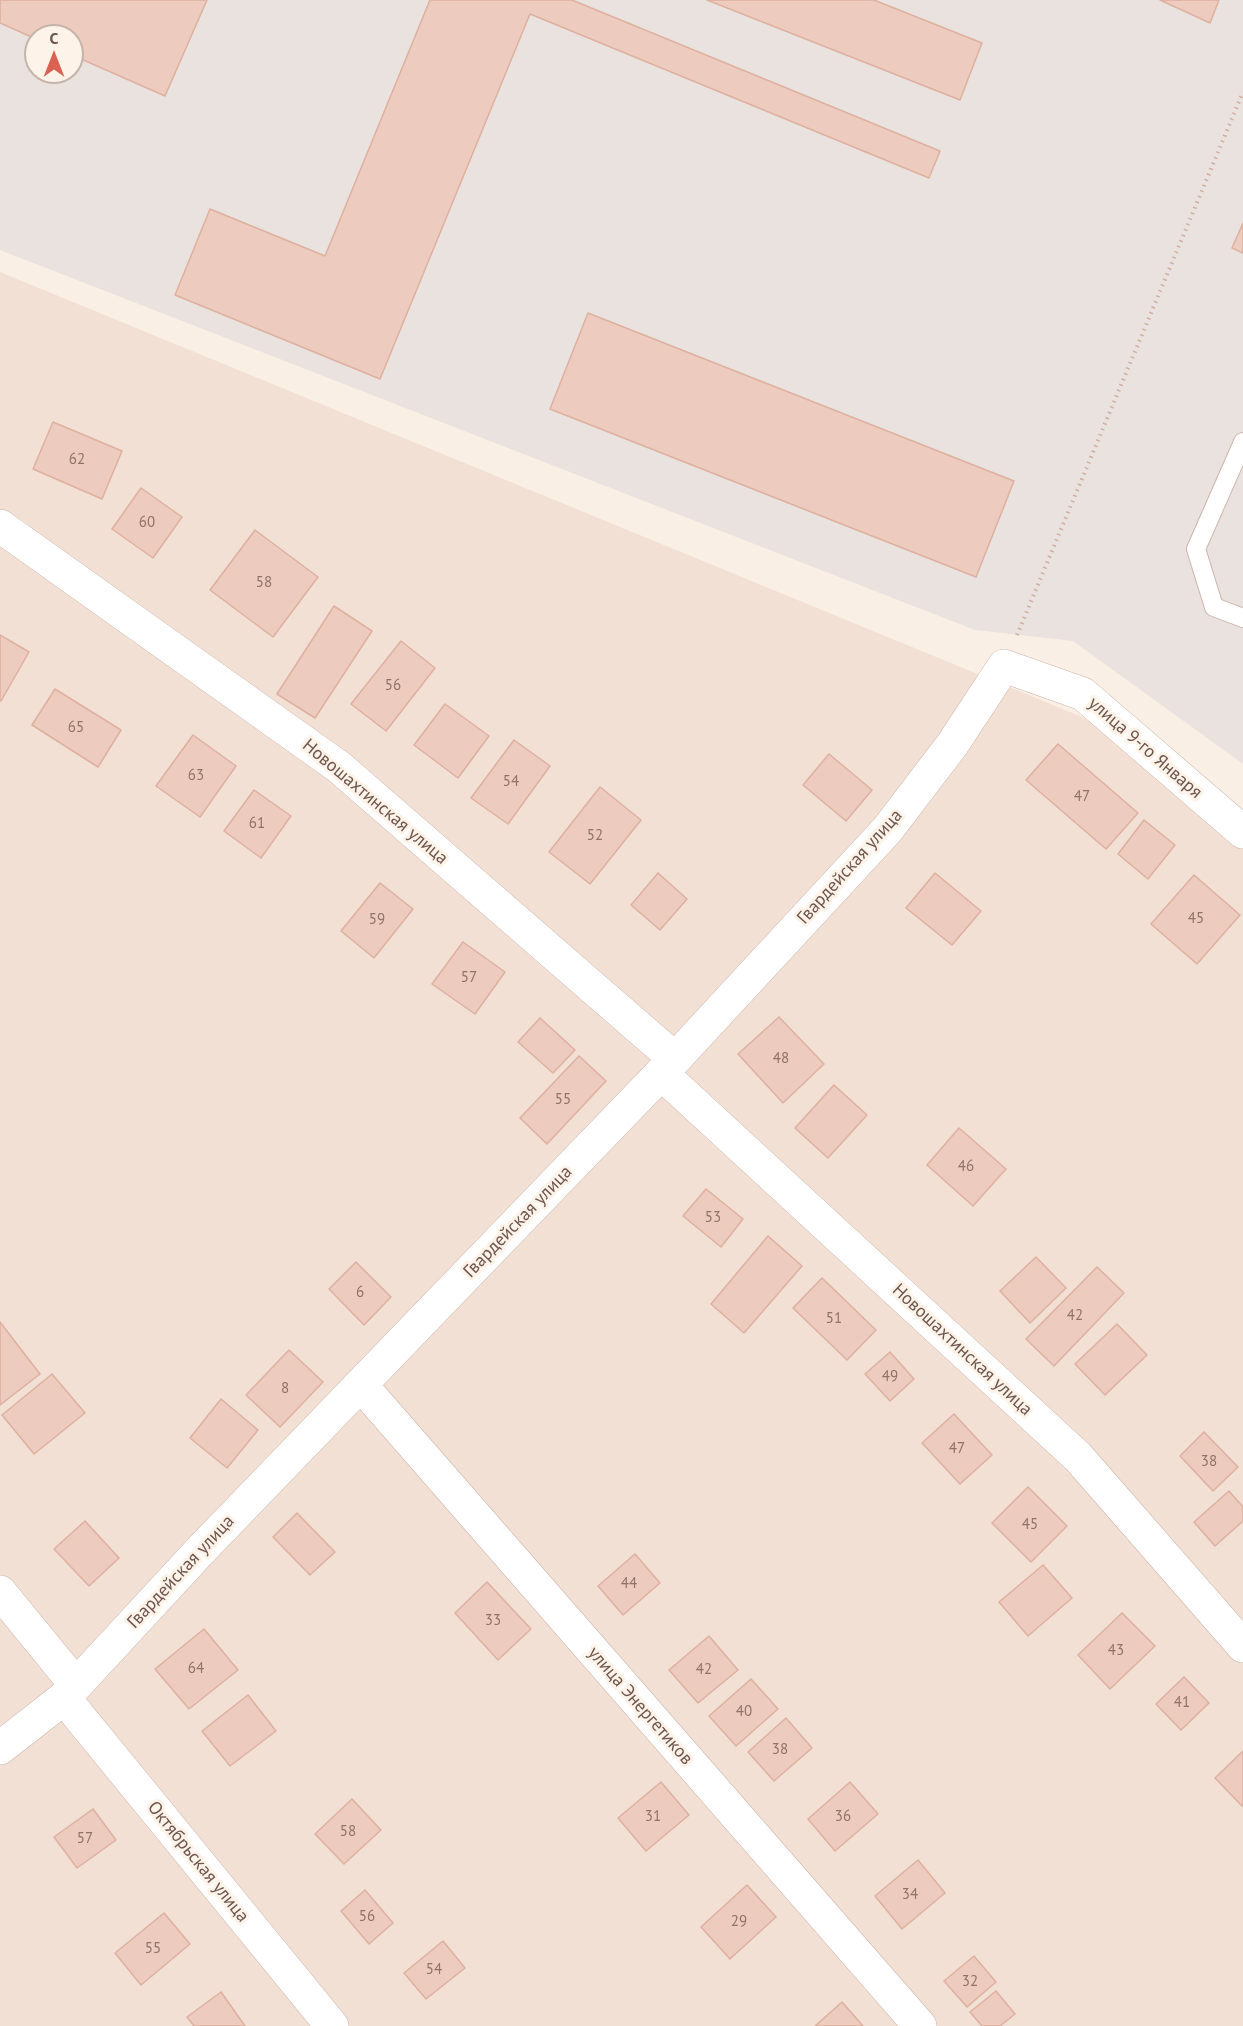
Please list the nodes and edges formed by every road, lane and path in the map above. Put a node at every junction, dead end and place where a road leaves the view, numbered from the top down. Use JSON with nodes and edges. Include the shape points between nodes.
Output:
{"nodes":[{"id":1,"x":1243,"y":92,"type":"edge"},
{"id":2,"x":1243,"y":442,"type":"edge"},
{"id":3,"x":0,"y":526,"type":"edge"},
{"id":4,"x":1243,"y":618,"type":"edge"},
{"id":5,"x":1004,"y":666,"type":"junction"},
{"id":6,"x":1243,"y":832,"type":"edge"},
{"id":7,"x":668,"y":1066,"type":"junction"},
{"id":8,"x":361,"y":1385,"type":"junction"},
{"id":9,"x":0,"y":1592,"type":"edge"},
{"id":10,"x":1243,"y":1646,"type":"edge"},
{"id":11,"x":70,"y":1692,"type":"junction"},
{"id":12,"x":0,"y":1748,"type":"edge"},
{"id":13,"x":332,"y":2026,"type":"edge"},
{"id":14,"x":920,"y":2026,"type":"edge"}],
"edges":[{"from":1,"to":5,"type":"path"},
{"from":2,"to":4,"type":"lane","via":[[1196,549],[1214,607]]},
{"from":3,"to":7,"type":"street","name":"Новошахтинская улица","via":[[339,768]]},
{"from":5,"to":6,"type":"street","name":"улица 9-го Января","via":[[1083,694]]},
{"from":5,"to":7,"type":"street","name":"Гвардейская улица","via":[[952,745],[886,830]]},
{"from":7,"to":8,"type":"street","name":"Гвардейская улица"},
{"from":7,"to":10,"type":"street","name":"Новошахтинская улица","via":[[1078,1457]]},
{"from":8,"to":11,"type":"street","name":"Гвардейская улица"},
{"from":8,"to":14,"type":"street","name":"улица Энергетиков"},
{"from":9,"to":11,"type":"street","name":"Октябрьская улица"},
{"from":11,"to":12,"type":"street","name":"Гвардейская улица"},
{"from":11,"to":13,"type":"street","name":"Октябрьская улица"}]}
